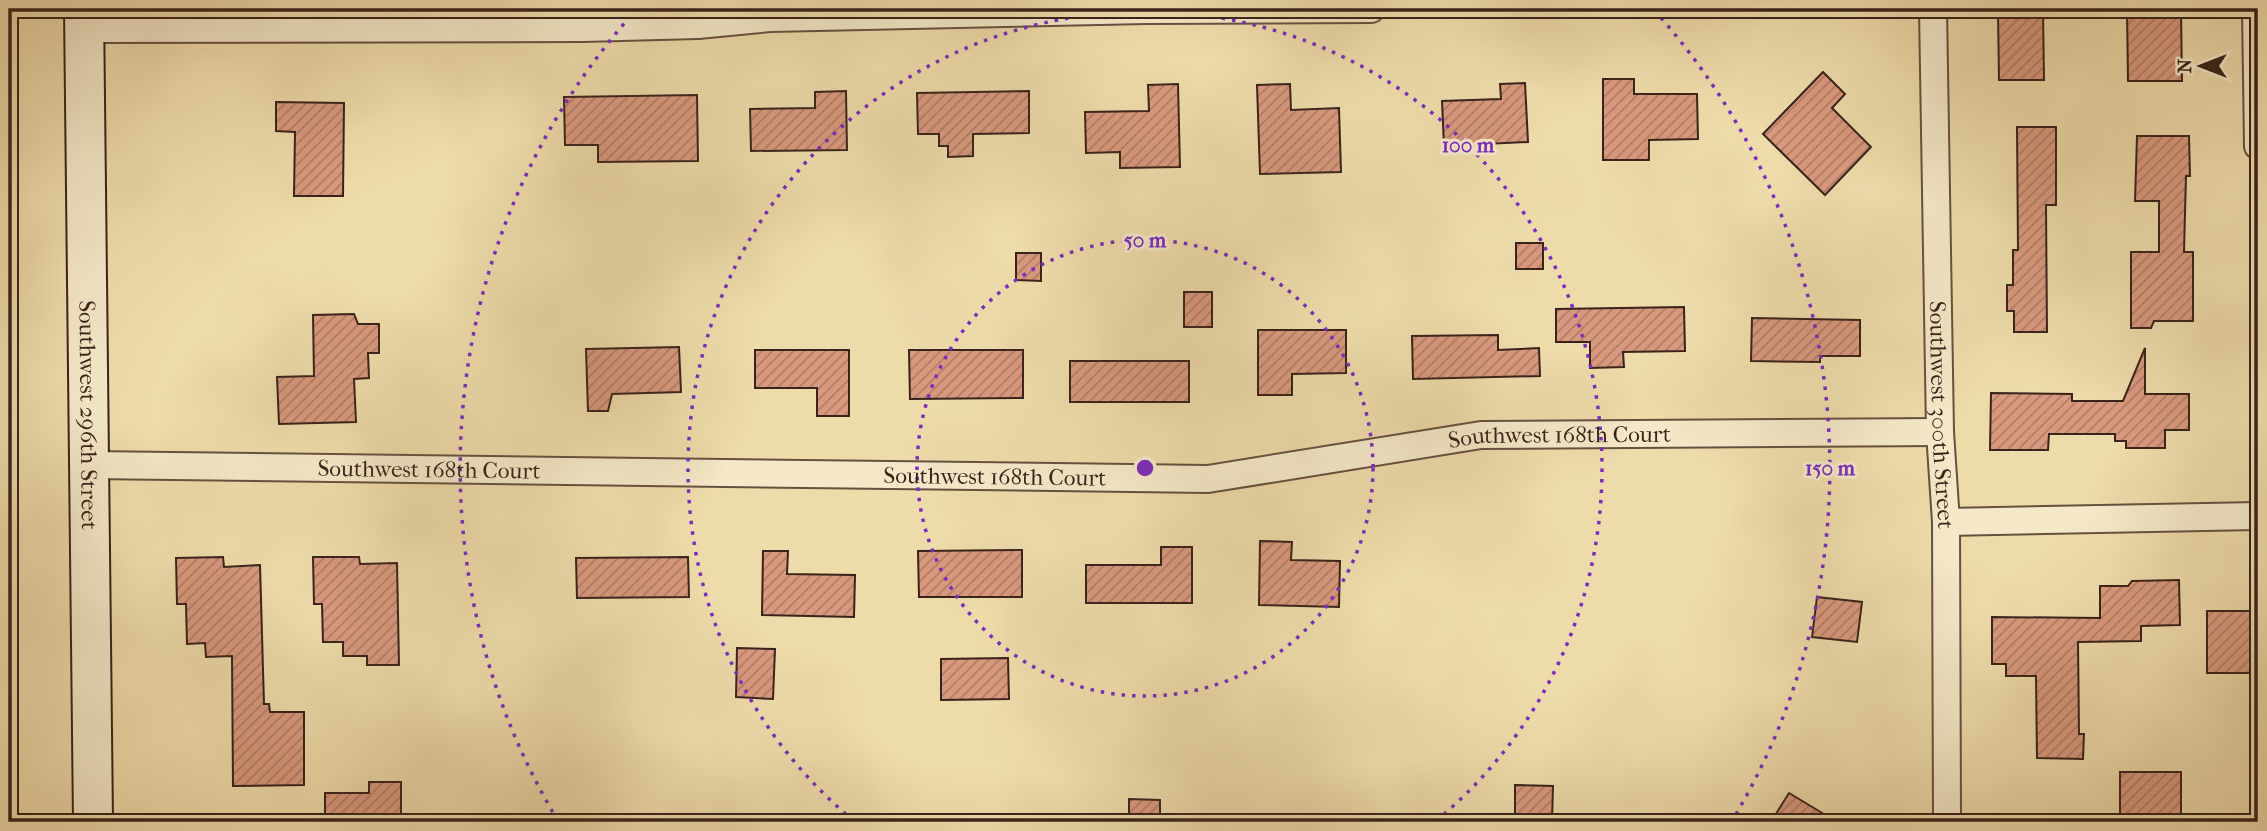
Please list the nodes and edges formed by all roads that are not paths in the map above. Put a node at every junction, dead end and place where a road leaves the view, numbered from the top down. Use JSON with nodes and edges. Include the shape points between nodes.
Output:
{"nodes":[{"id":1,"x":1371,"y":9,"type":"edge"},
{"id":2,"x":1933,"y":9,"type":"edge"},
{"id":3,"x":2256,"y":9,"type":"edge"},
{"id":4,"x":1146,"y":10,"type":"edge"},
{"id":5,"x":770,"y":13,"type":"edge"},
{"id":6,"x":84,"y":19,"type":"edge"},
{"id":7,"x":2258,"y":146,"type":"edge"},
{"id":8,"x":1940,"y":432,"type":"junction"},
{"id":9,"x":89,"y":465,"type":"junction"},
{"id":10,"x":2258,"y":516,"type":"edge"},
{"id":11,"x":1945,"y":522,"type":"junction"},
{"id":12,"x":93,"y":822,"type":"edge"},
{"id":13,"x":1947,"y":822,"type":"edge"}],
"edges":[{"from":1,"to":4,"type":"street"},
{"from":2,"to":8,"type":"street","name":"Southwest 300th Street"},
{"from":3,"to":7,"type":"street"},
{"from":4,"to":5,"type":"street"},
{"from":5,"to":6,"type":"street","via":[[698,25],[583,28]]},
{"from":6,"to":9,"type":"street","name":"Southwest 296th Street"},
{"from":8,"to":9,"type":"street","name":"Southwest 168th Court","via":[[1481,435],[1208,479]]},
{"from":8,"to":11,"type":"street","name":"Southwest 300th Street"},
{"from":9,"to":12,"type":"street","name":"Southwest 296th Street"},
{"from":10,"to":11,"type":"street"},
{"from":11,"to":13,"type":"street","name":"Southwest 300th Street"}]}
